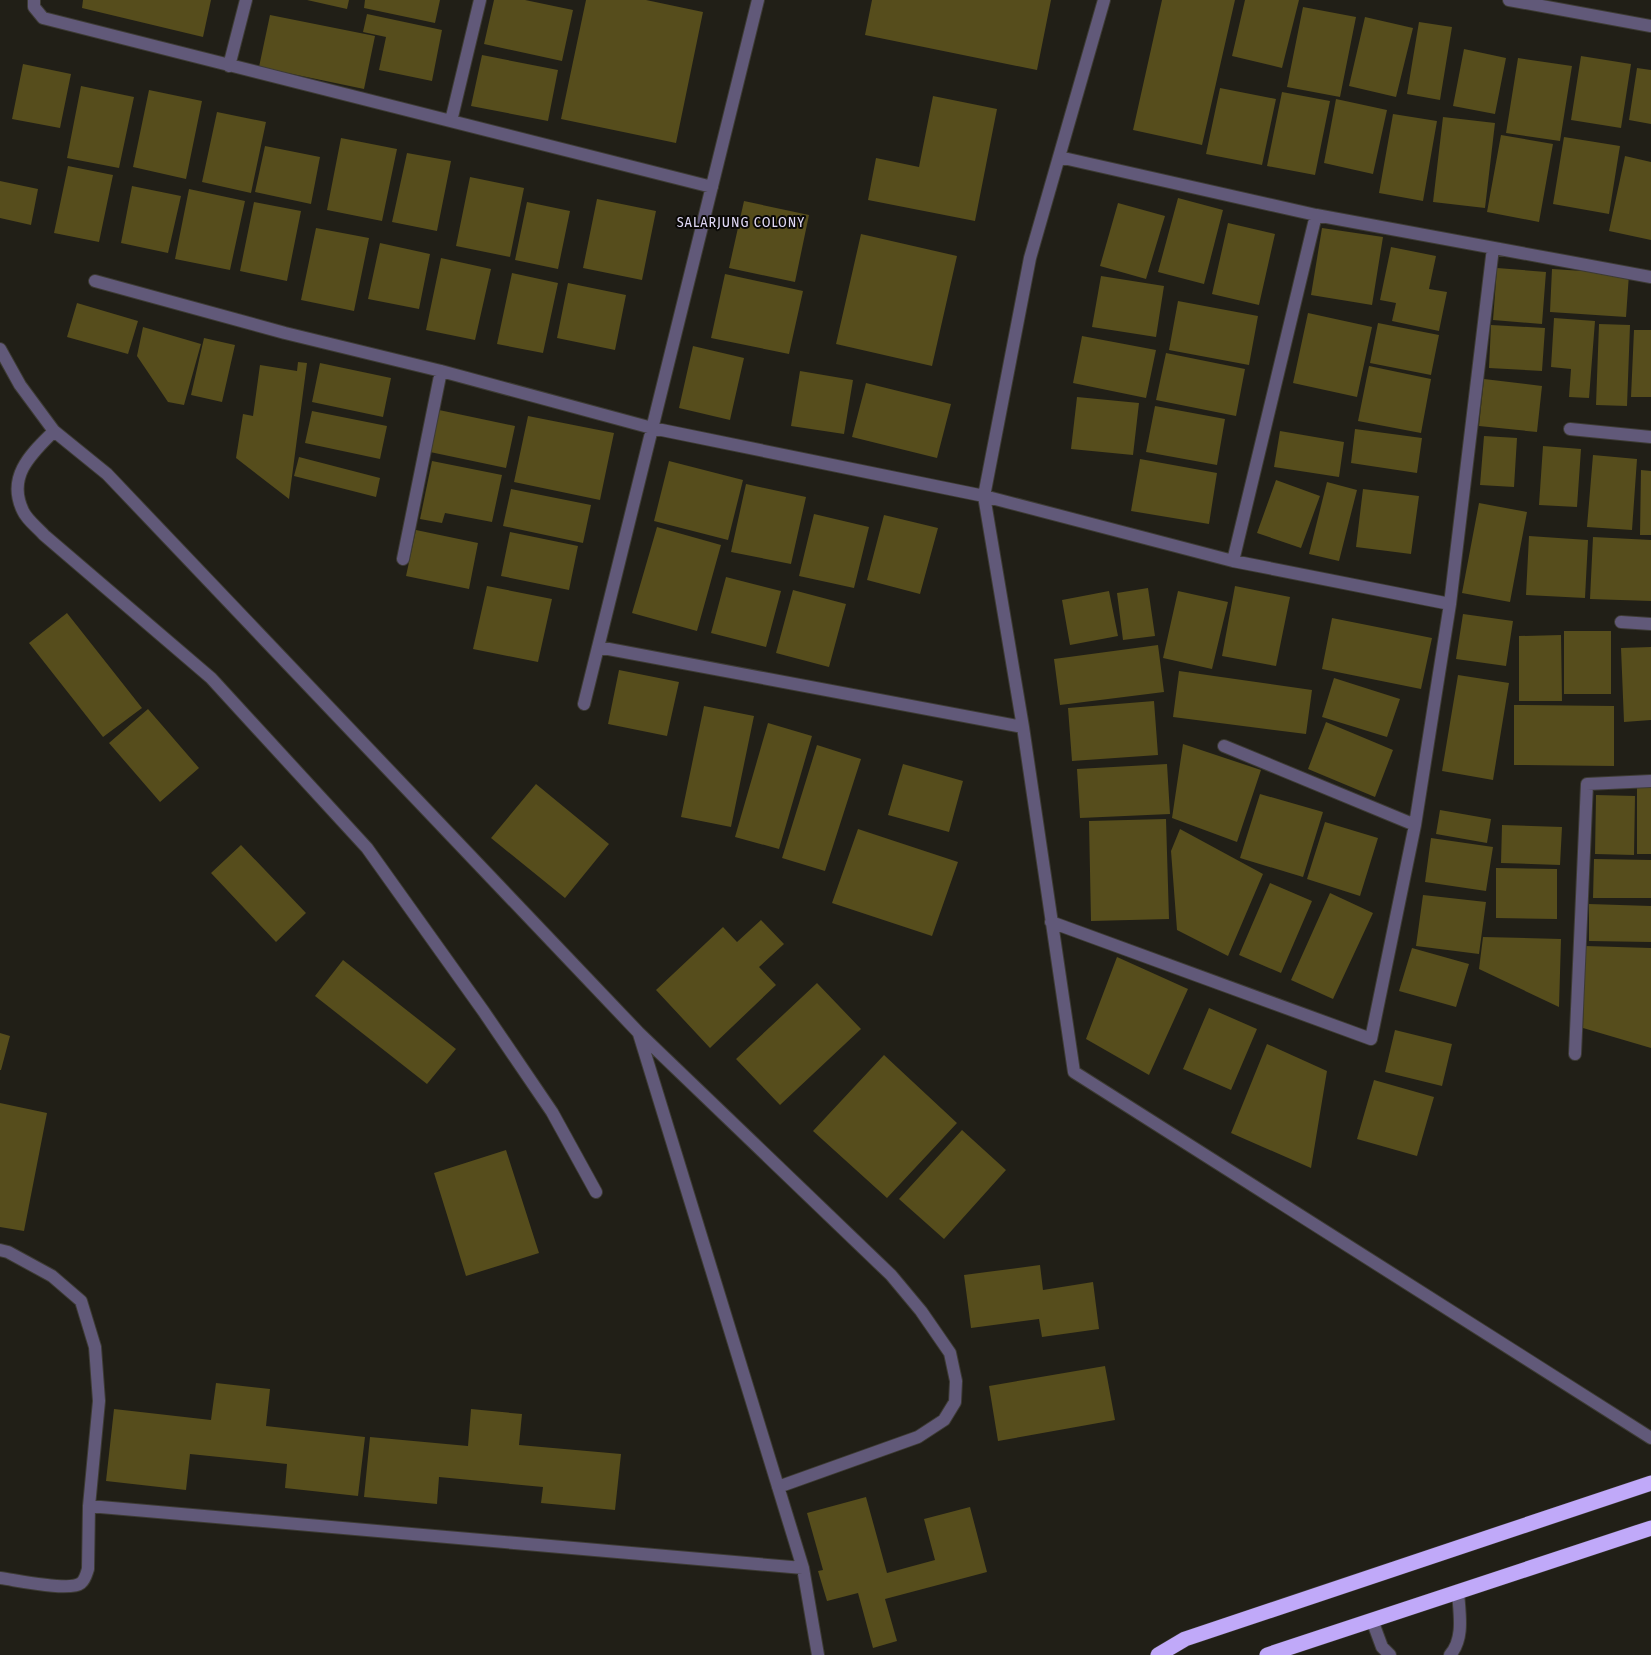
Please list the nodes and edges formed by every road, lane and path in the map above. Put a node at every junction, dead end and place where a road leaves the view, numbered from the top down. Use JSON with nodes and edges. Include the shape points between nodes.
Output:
{"nodes":[{"id":1,"x":34,"y":0,"type":"edge"},
{"id":2,"x":246,"y":0,"type":"edge"},
{"id":3,"x":480,"y":0,"type":"edge"},
{"id":4,"x":758,"y":0,"type":"edge"},
{"id":5,"x":1104,"y":0,"type":"edge"},
{"id":6,"x":1509,"y":0,"type":"edge"},
{"id":7,"x":1651,"y":26,"type":"edge"},
{"id":8,"x":229,"y":66,"type":"junction"},
{"id":9,"x":451,"y":121,"type":"junction"},
{"id":10,"x":1058,"y":157,"type":"junction"},
{"id":11,"x":712,"y":188,"type":"junction"},
{"id":12,"x":1316,"y":216,"type":"junction"},
{"id":13,"x":1493,"y":248,"type":"junction"},
{"id":14,"x":1651,"y":277,"type":"edge"},
{"id":15,"x":96,"y":281,"type":"dead end"},
{"id":16,"x":2,"y":356,"type":"edge"},
{"id":17,"x":441,"y":371,"type":"junction"},
{"id":18,"x":652,"y":428,"type":"junction"},
{"id":19,"x":1570,"y":429,"type":"dead end"},
{"id":20,"x":54,"y":431,"type":"junction"},
{"id":21,"x":1651,"y":437,"type":"edge"},
{"id":22,"x":984,"y":496,"type":"junction"},
{"id":23,"x":403,"y":559,"type":"dead end"},
{"id":24,"x":1233,"y":561,"type":"junction"},
{"id":25,"x":1450,"y":604,"type":"junction"},
{"id":26,"x":1621,"y":622,"type":"dead end"},
{"id":27,"x":1651,"y":624,"type":"edge"},
{"id":28,"x":598,"y":647,"type":"junction"},
{"id":29,"x":584,"y":704,"type":"dead end"},
{"id":30,"x":1023,"y":727,"type":"junction"},
{"id":31,"x":1224,"y":746,"type":"dead end"},
{"id":32,"x":1651,"y":780,"type":"edge"},
{"id":33,"x":1415,"y":825,"type":"junction"},
{"id":34,"x":1051,"y":922,"type":"junction"},
{"id":35,"x":638,"y":1032,"type":"junction"},
{"id":36,"x":1574,"y":1054,"type":"dead end"},
{"id":37,"x":596,"y":1192,"type":"dead end"},
{"id":38,"x":0,"y":1250,"type":"edge"},
{"id":39,"x":1651,"y":1438,"type":"edge"},
{"id":40,"x":1651,"y":1484,"type":"edge"},
{"id":41,"x":778,"y":1487,"type":"junction"},
{"id":42,"x":89,"y":1506,"type":"junction"},
{"id":43,"x":1651,"y":1528,"type":"edge"},
{"id":44,"x":803,"y":1568,"type":"junction"},
{"id":45,"x":0,"y":1578,"type":"edge"},
{"id":46,"x":1458,"y":1591,"type":"junction"},
{"id":47,"x":1372,"y":1620,"type":"junction"},
{"id":48,"x":818,"y":1655,"type":"edge"},
{"id":49,"x":1158,"y":1655,"type":"edge"},
{"id":50,"x":1267,"y":1655,"type":"edge"},
{"id":51,"x":1390,"y":1655,"type":"edge"},
{"id":52,"x":1450,"y":1655,"type":"edge"}],
"edges":[{"from":1,"to":8,"type":"street","via":[[34,8],[43,18]]},
{"from":2,"to":8,"type":"street"},
{"from":3,"to":9,"type":"street"},
{"from":4,"to":11,"type":"street"},
{"from":5,"to":10,"type":"street"},
{"from":6,"to":7,"type":"street"},
{"from":8,"to":9,"type":"street"},
{"from":9,"to":11,"type":"street"},
{"from":10,"to":12,"type":"street"},
{"from":10,"to":22,"type":"street","via":[[1030,258]]},
{"from":11,"to":18,"type":"street"},
{"from":12,"to":13,"type":"street"},
{"from":12,"to":24,"type":"street"},
{"from":13,"to":14,"type":"street"},
{"from":13,"to":25,"type":"street"},
{"from":15,"to":17,"type":"street","via":[[285,333]]},
{"from":16,"to":20,"type":"street"},
{"from":17,"to":18,"type":"street"},
{"from":17,"to":23,"type":"street"},
{"from":18,"to":22,"type":"street"},
{"from":18,"to":28,"type":"street"},
{"from":19,"to":21,"type":"street"},
{"from":20,"to":35,"type":"street","via":[[107,474]]},
{"from":20,"to":37,"type":"street","via":[[20,471],[18,498],[24,513],[44,534],[211,678],[367,848],[552,1112]]},
{"from":22,"to":24,"type":"street"},
{"from":22,"to":30,"type":"street"},
{"from":24,"to":25,"type":"street"},
{"from":25,"to":33,"type":"street"},
{"from":26,"to":27,"type":"street"},
{"from":28,"to":29,"type":"street"},
{"from":28,"to":30,"type":"street"},
{"from":30,"to":34,"type":"street"},
{"from":31,"to":33,"type":"street"},
{"from":32,"to":36,"type":"street","via":[[1586,784]]},
{"from":33,"to":34,"type":"street","via":[[1371,1040]]},
{"from":34,"to":39,"type":"street","via":[[1074,1072]]},
{"from":35,"to":41,"type":"street"},
{"from":35,"to":41,"type":"street","via":[[891,1275],[950,1353],[956,1381],[955,1402],[944,1420],[918,1437]]},
{"from":38,"to":42,"type":"street","via":[[52,1276],[81,1301],[95,1347],[100,1401]]},
{"from":40,"to":49,"type":"highway","via":[[1185,1639]]},
{"from":41,"to":44,"type":"street"},
{"from":42,"to":44,"type":"street"},
{"from":42,"to":45,"type":"street","via":[[88,1570],[80,1584],[71,1587]]},
{"from":43,"to":46,"type":"highway"},
{"from":44,"to":48,"type":"street"},
{"from":46,"to":47,"type":"highway"},
{"from":46,"to":52,"type":"street","via":[[1460,1635]]},
{"from":47,"to":50,"type":"highway"},
{"from":47,"to":51,"type":"street","via":[[1382,1647]]}]}
